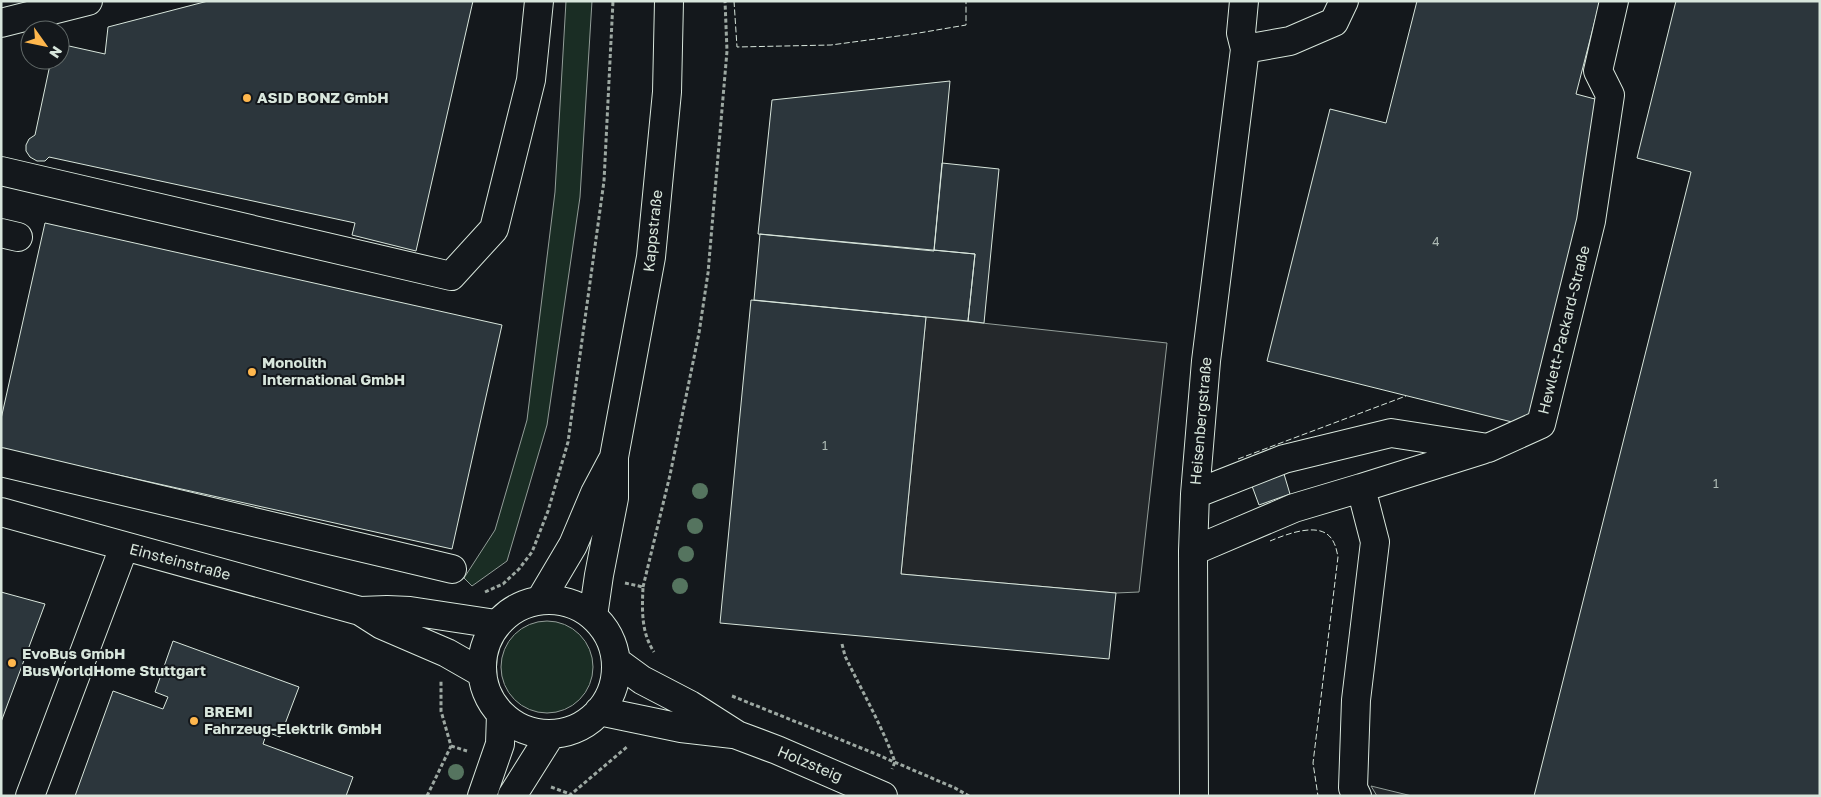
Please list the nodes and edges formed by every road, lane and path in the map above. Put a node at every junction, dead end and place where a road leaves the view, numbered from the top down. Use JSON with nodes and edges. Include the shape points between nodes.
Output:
{"nodes":[{"id":1,"x":88,"y":1,"type":"edge"},
{"id":2,"x":539,"y":1,"type":"edge"},
{"id":3,"x":613,"y":1,"type":"edge"},
{"id":4,"x":668,"y":1,"type":"edge"},
{"id":5,"x":725,"y":1,"type":"edge"},
{"id":6,"x":1244,"y":1,"type":"edge"},
{"id":7,"x":1344,"y":1,"type":"edge"},
{"id":8,"x":1614,"y":1,"type":"edge"},
{"id":9,"x":1,"y":23,"type":"edge"},
{"id":10,"x":1245,"y":49,"type":"junction"},
{"id":11,"x":1,"y":171,"type":"edge"},
{"id":12,"x":1488,"y":448,"type":"junction"},
{"id":13,"x":614,"y":457,"type":"junction"},
{"id":14,"x":1,"y":462,"type":"edge"},
{"id":15,"x":1361,"y":488,"type":"junction"},
{"id":16,"x":1195,"y":494,"type":"junction"},
{"id":17,"x":1,"y":512,"type":"edge"},
{"id":18,"x":124,"y":547,"type":"junction"},
{"id":19,"x":1193,"y":550,"type":"junction"},
{"id":20,"x":532,"y":552,"type":"junction"},
{"id":21,"x":563,"y":563,"type":"junction"},
{"id":22,"x":452,"y":569,"type":"dead end"},
{"id":23,"x":599,"y":575,"type":"junction"},
{"id":24,"x":643,"y":587,"type":"junction"},
{"id":25,"x":480,"y":594,"type":"dead end"},
{"id":26,"x":541,"y":599,"type":"junction"},
{"id":27,"x":360,"y":611,"type":"junction"},
{"id":28,"x":593,"y":616,"type":"junction"},
{"id":29,"x":496,"y":624,"type":"junction"},
{"id":30,"x":842,"y":644,"type":"dead end"},
{"id":31,"x":657,"y":657,"type":"dead end"},
{"id":32,"x":616,"y":662,"type":"junction"},
{"id":33,"x":482,"y":673,"type":"junction"},
{"id":34,"x":724,"y":692,"type":"dead end"},
{"id":35,"x":599,"y":711,"type":"junction"},
{"id":36,"x":501,"y":714,"type":"junction"},
{"id":37,"x":551,"y":734,"type":"junction"},
{"id":38,"x":737,"y":735,"type":"junction"},
{"id":39,"x":451,"y":746,"type":"dead end"},
{"id":40,"x":895,"y":762,"type":"junction"},
{"id":41,"x":882,"y":795,"type":"edge"},
{"id":42,"x":30,"y":796,"type":"edge"},
{"id":43,"x":427,"y":796,"type":"edge"},
{"id":44,"x":482,"y":796,"type":"edge"},
{"id":45,"x":512,"y":796,"type":"edge"},
{"id":46,"x":969,"y":796,"type":"edge"},
{"id":47,"x":1194,"y":796,"type":"edge"},
{"id":48,"x":1357,"y":796,"type":"edge"}],
"edges":[{"from":1,"to":9,"type":"street"},
{"from":2,"to":11,"type":"street","via":[[531,80],[494,229],[451,276]]},
{"from":3,"to":20,"type":"path","via":[[604,181],[568,442]]},
{"from":4,"to":13,"type":"street","name":"Kappstraße","via":[[667,92],[651,257]]},
{"from":5,"to":24,"type":"path","via":[[727,51],[708,272],[686,400]]},
{"from":6,"to":10,"type":"street","name":"Heisenbergstraße","via":[[1241,33]]},
{"from":7,"to":10,"type":"street","via":[[1334,22],[1290,41]]},
{"from":8,"to":12,"type":"street","name":"Hewlett-Packard-Straße","via":[[1598,71],[1610,95],[1590,221],[1541,424]]},
{"from":10,"to":16,"type":"street","name":"Heisenbergstraße","via":[[1206,361]]},
{"from":12,"to":15,"type":"street"},
{"from":12,"to":16,"type":"street","via":[[1391,432],[1284,459]]},
{"from":13,"to":21,"type":"street","name":"Kappstraße"},
{"from":13,"to":23,"type":"street","name":"Kappstraße","via":[[614,498]]},
{"from":14,"to":22,"type":"street"},
{"from":15,"to":19,"type":"street","via":[[1294,508]]},
{"from":15,"to":48,"type":"street","via":[[1376,542],[1356,700],[1352,788]]},
{"from":16,"to":19,"type":"street","name":"Heisenbergstraße"},
{"from":17,"to":18,"type":"street","name":"Einsteinstraße"},
{"from":18,"to":27,"type":"street","name":"Einsteinstraße"},
{"from":18,"to":42,"type":"street"},
{"from":19,"to":47,"type":"street","name":"Heisenbergstraße"},
{"from":20,"to":21,"type":"path"},
{"from":20,"to":25,"type":"path","via":[[503,584]]},
{"from":21,"to":26,"type":"street","name":"Kappstraße"},
{"from":23,"to":24,"type":"path"},
{"from":23,"to":28,"type":"street","name":"Kappstraße"},
{"from":24,"to":31,"type":"path","via":[[644,627],[648,643]]},
{"from":26,"to":28,"type":"street","via":[[569,602]]},
{"from":26,"to":29,"type":"street","via":[[516,608]]},
{"from":27,"to":29,"type":"street","name":"Einsteinstraße","via":[[410,611]]},
{"from":27,"to":33,"type":"street","name":"Einsteinstraße","via":[[382,625],[447,653]]},
{"from":28,"to":32,"type":"street","via":[[609,636]]},
{"from":29,"to":33,"type":"street","via":[[484,648]]},
{"from":30,"to":40,"type":"path"},
{"from":32,"to":35,"type":"street","via":[[612,688]]},
{"from":32,"to":38,"type":"street","name":"Holzsteig"},
{"from":33,"to":36,"type":"street","via":[[488,695]]},
{"from":34,"to":40,"type":"path"},
{"from":35,"to":37,"type":"street","via":[[577,728]]},
{"from":35,"to":38,"type":"street","name":"Holzsteig","via":[[681,728]]},
{"from":36,"to":37,"type":"street","via":[[524,729]]},
{"from":36,"to":44,"type":"street","via":[[500,744]]},
{"from":37,"to":45,"type":"street"},
{"from":38,"to":41,"type":"street","name":"Holzsteig"},
{"from":39,"to":43,"type":"path"},
{"from":40,"to":41,"type":"path"},
{"from":40,"to":46,"type":"path"}]}
